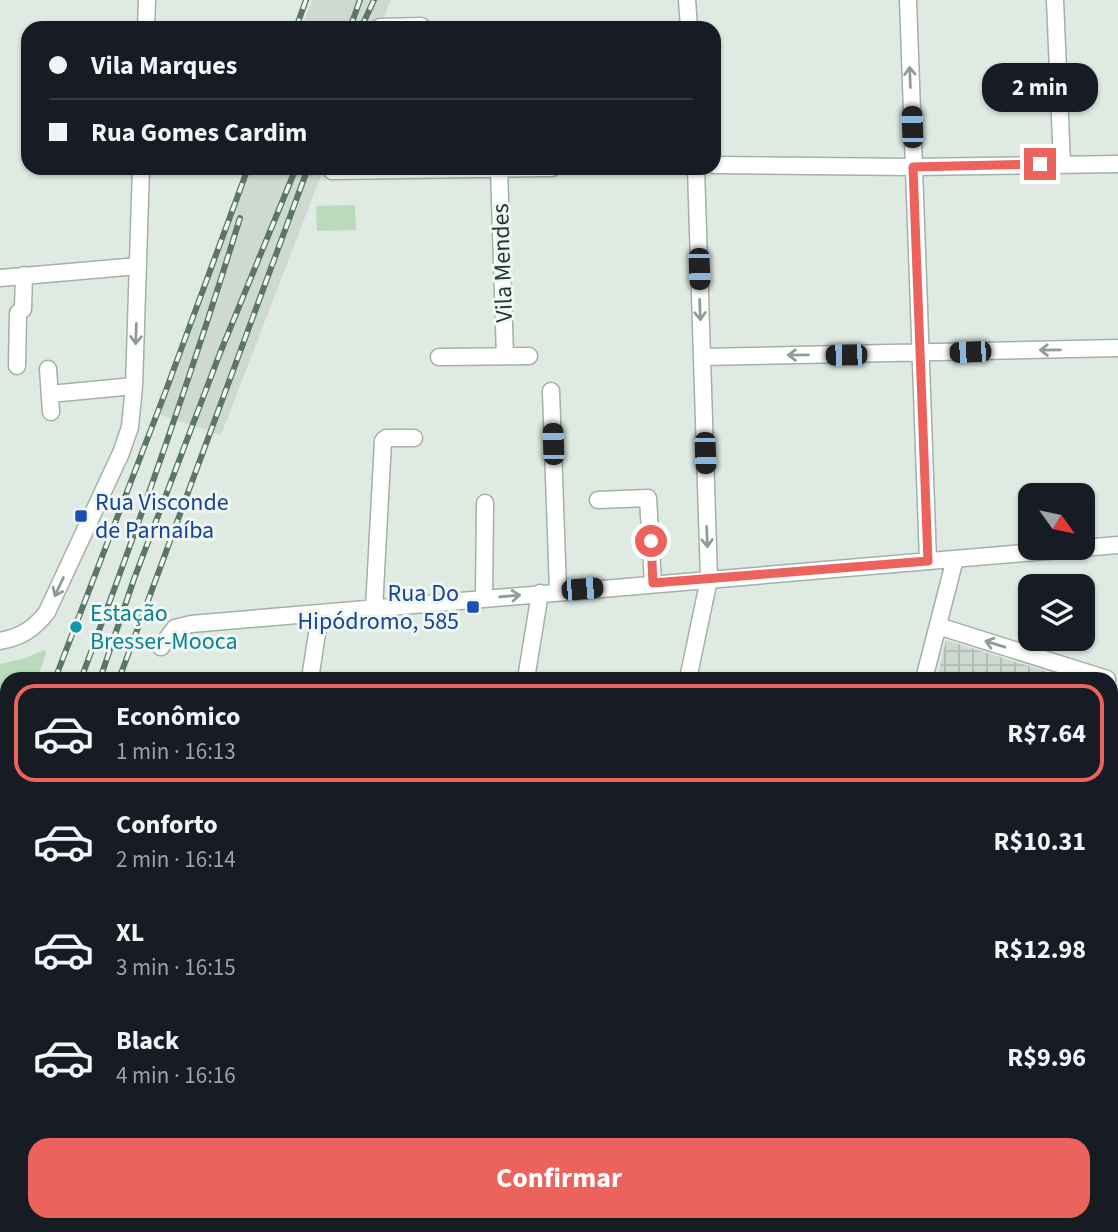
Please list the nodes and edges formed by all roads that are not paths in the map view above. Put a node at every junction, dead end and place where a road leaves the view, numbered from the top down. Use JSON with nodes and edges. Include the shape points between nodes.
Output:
{"nodes":[{"id":1,"x":147,"y":0,"type":"edge"},
{"id":2,"x":687,"y":0,"type":"edge"},
{"id":3,"x":908,"y":0,"type":"edge"},
{"id":4,"x":1055,"y":0,"type":"edge"},
{"id":5,"x":146,"y":21,"type":"edge"},
{"id":6,"x":688,"y":21,"type":"edge"},
{"id":7,"x":1062,"y":164,"type":"junction"},
{"id":8,"x":1118,"y":164,"type":"edge"},
{"id":9,"x":721,"y":166,"type":"edge"},
{"id":10,"x":913,"y":167,"type":"junction"},
{"id":11,"x":141,"y":175,"type":"edge"},
{"id":12,"x":499,"y":175,"type":"edge"},
{"id":13,"x":695,"y":175,"type":"edge"},
{"id":14,"x":138,"y":266,"type":"junction"},
{"id":15,"x":24,"y":275,"type":"junction"},
{"id":16,"x":0,"y":278,"type":"edge"},
{"id":17,"x":1118,"y":348,"type":"edge"},
{"id":18,"x":920,"y":353,"type":"junction"},
{"id":19,"x":505,"y":356,"type":"junction"},
{"id":20,"x":529,"y":356,"type":"dead end"},
{"id":21,"x":439,"y":357,"type":"dead end"},
{"id":22,"x":702,"y":357,"type":"junction"},
{"id":23,"x":17,"y":366,"type":"dead end"},
{"id":24,"x":48,"y":369,"type":"dead end"},
{"id":25,"x":134,"y":386,"type":"junction"},
{"id":26,"x":551,"y":391,"type":"dead end"},
{"id":27,"x":50,"y":394,"type":"junction"},
{"id":28,"x":51,"y":412,"type":"dead end"},
{"id":29,"x":414,"y":439,"type":"dead end"},
{"id":30,"x":598,"y":500,"type":"dead end"},
{"id":31,"x":485,"y":503,"type":"dead end"},
{"id":32,"x":1118,"y":545,"type":"edge"},
{"id":33,"x":955,"y":559,"type":"junction"},
{"id":34,"x":928,"y":561,"type":"junction"},
{"id":35,"x":709,"y":579,"type":"junction"},
{"id":36,"x":653,"y":583,"type":"junction"},
{"id":37,"x":558,"y":591,"type":"junction"},
{"id":38,"x":540,"y":593,"type":"junction"},
{"id":39,"x":484,"y":598,"type":"junction"},
{"id":40,"x":374,"y":609,"type":"junction"},
{"id":41,"x":320,"y":614,"type":"junction"},
{"id":42,"x":938,"y":626,"type":"junction"},
{"id":43,"x":0,"y":641,"type":"edge"},
{"id":44,"x":161,"y":647,"type":"dead end"},
{"id":45,"x":311,"y":672,"type":"edge"},
{"id":46,"x":527,"y":672,"type":"edge"},
{"id":47,"x":689,"y":672,"type":"edge"},
{"id":48,"x":926,"y":672,"type":"edge"},
{"id":49,"x":1084,"y":672,"type":"edge"}],
"edges":[{"from":1,"to":5,"type":"street"},
{"from":2,"to":6,"type":"street"},
{"from":10,"to":3,"type":"street","one_way":true},
{"from":4,"to":7,"type":"street"},
{"from":7,"to":8,"type":"street"},
{"from":7,"to":10,"type":"street"},
{"from":9,"to":10,"type":"street"},
{"from":10,"to":18,"type":"street"},
{"from":11,"to":14,"type":"street"},
{"from":12,"to":19,"type":"street","name":"Vila Mendes"},
{"from":13,"to":22,"type":"street","one_way":true},
{"from":14,"to":15,"type":"street"},
{"from":14,"to":25,"type":"street","one_way":true},
{"from":15,"to":16,"type":"street"},
{"from":15,"to":23,"type":"street"},
{"from":17,"to":18,"type":"street","one_way":true},
{"from":18,"to":22,"type":"street","one_way":true},
{"from":18,"to":34,"type":"street"},
{"from":19,"to":20,"type":"street","name":"Vila Mendes"},
{"from":19,"to":21,"type":"street","name":"Vila Mendes"},
{"from":22,"to":35,"type":"street","one_way":true},
{"from":24,"to":27,"type":"street"},
{"from":25,"to":27,"type":"street"},
{"from":25,"to":43,"type":"street","one_way":true,"via":[[126,440],[47,612],[29,631]]},
{"from":26,"to":37,"type":"street"},
{"from":27,"to":28,"type":"street"},
{"from":29,"to":40,"type":"street","via":[[383,441]]},
{"from":30,"to":36,"type":"street","via":[[648,498]]},
{"from":31,"to":39,"type":"street"},
{"from":32,"to":33,"type":"street"},
{"from":33,"to":34,"type":"street"},
{"from":33,"to":42,"type":"street"},
{"from":34,"to":35,"type":"street"},
{"from":35,"to":36,"type":"street"},
{"from":35,"to":47,"type":"street"},
{"from":36,"to":37,"type":"street"},
{"from":37,"to":38,"type":"street"},
{"from":39,"to":38,"type":"street","one_way":true},
{"from":38,"to":46,"type":"street"},
{"from":39,"to":40,"type":"street"},
{"from":40,"to":41,"type":"street"},
{"from":41,"to":44,"type":"street","via":[[181,625]]},
{"from":41,"to":45,"type":"street"},
{"from":42,"to":48,"type":"street"},
{"from":49,"to":42,"type":"street","one_way":true}]}
